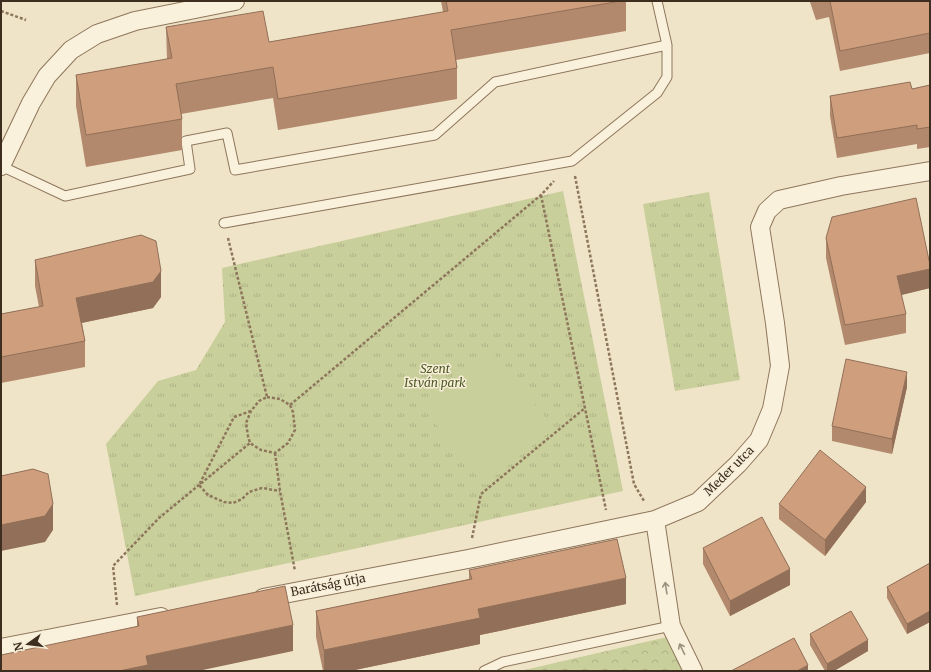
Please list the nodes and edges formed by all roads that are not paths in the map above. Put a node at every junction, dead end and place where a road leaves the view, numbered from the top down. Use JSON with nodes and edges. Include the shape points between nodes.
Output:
{"nodes":[{"id":1,"x":235,"y":1,"type":"edge"},
{"id":2,"x":657,"y":1,"type":"edge"},
{"id":3,"x":667,"y":45,"type":"junction"},
{"id":4,"x":1,"y":166,"type":"edge"},
{"id":5,"x":930,"y":171,"type":"edge"},
{"id":6,"x":224,"y":223,"type":"road end"},
{"id":7,"x":655,"y":520,"type":"junction"},
{"id":8,"x":244,"y":602,"type":"edge"},
{"id":9,"x":174,"y":615,"type":"edge"},
{"id":10,"x":671,"y":626,"type":"junction"},
{"id":11,"x":1,"y":648,"type":"edge"},
{"id":12,"x":484,"y":671,"type":"edge"},
{"id":13,"x":693,"y":671,"type":"edge"}],
"edges":[{"from":1,"to":4,"type":"street","via":[[135,21],[97,34],[71,50],[47,76],[30,103]]},
{"from":2,"to":3,"type":"lane"},
{"from":3,"to":4,"type":"lane","via":[[495,82],[435,135],[235,170],[228,133],[186,141],[190,169],[65,196]]},
{"from":3,"to":6,"type":"lane","via":[[667,77],[657,93],[572,162]]},
{"from":5,"to":7,"type":"street","name":"Meder utca","via":[[841,186],[779,200],[767,211],[760,227],[780,366],[772,409],[759,440],[698,502]]},
{"from":7,"to":8,"type":"street","name":"Barátság útja"},
{"from":10,"to":7,"type":"street","one_way":true},
{"from":9,"to":11,"type":"street"},
{"from":10,"to":12,"type":"lane","via":[[503,662]]},
{"from":13,"to":10,"type":"street","one_way":true}]}
